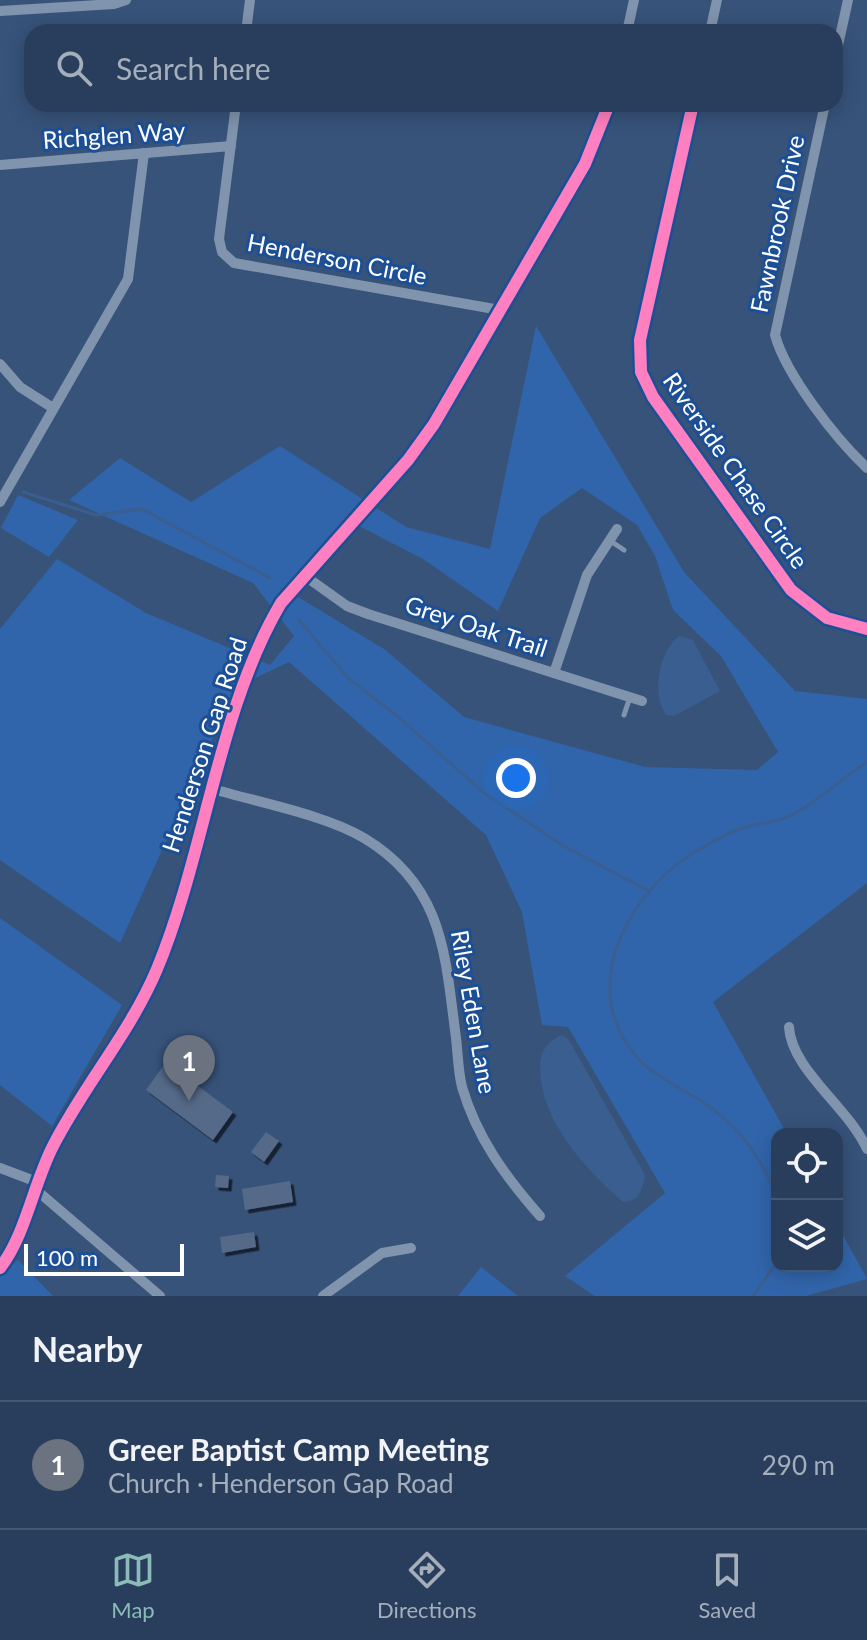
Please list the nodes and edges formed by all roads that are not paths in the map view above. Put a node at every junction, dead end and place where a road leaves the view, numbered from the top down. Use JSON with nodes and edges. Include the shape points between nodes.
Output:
{"nodes":[{"id":1,"x":126,"y":0,"type":"edge"},
{"id":2,"x":250,"y":0,"type":"edge"},
{"id":3,"x":634,"y":0,"type":"edge"},
{"id":4,"x":717,"y":0,"type":"edge"},
{"id":5,"x":848,"y":0,"type":"edge"},
{"id":6,"x":13,"y":5,"type":"edge"},
{"id":7,"x":0,"y":11,"type":"edge"},
{"id":8,"x":247,"y":24,"type":"edge"},
{"id":9,"x":629,"y":24,"type":"edge"},
{"id":10,"x":712,"y":24,"type":"edge"},
{"id":11,"x":843,"y":24,"type":"edge"},
{"id":12,"x":235,"y":112,"type":"edge"},
{"id":13,"x":606,"y":112,"type":"edge"},
{"id":14,"x":691,"y":112,"type":"edge"},
{"id":15,"x":823,"y":112,"type":"edge"},
{"id":16,"x":231,"y":146,"type":"junction"},
{"id":17,"x":144,"y":153,"type":"junction"},
{"id":18,"x":0,"y":165,"type":"edge"},
{"id":19,"x":500,"y":310,"type":"junction"},
{"id":20,"x":0,"y":364,"type":"edge"},
{"id":21,"x":53,"y":408,"type":"junction"},
{"id":22,"x":867,"y":468,"type":"edge"},
{"id":23,"x":0,"y":502,"type":"edge"},
{"id":24,"x":617,"y":529,"type":"dead end"},
{"id":25,"x":609,"y":540,"type":"junction"},
{"id":26,"x":624,"y":550,"type":"dead end"},
{"id":27,"x":305,"y":576,"type":"junction"},
{"id":28,"x":867,"y":629,"type":"edge"},
{"id":29,"x":554,"y":673,"type":"junction"},
{"id":30,"x":630,"y":697,"type":"junction"},
{"id":31,"x":642,"y":701,"type":"dead end"},
{"id":32,"x":624,"y":715,"type":"dead end"},
{"id":33,"x":213,"y":789,"type":"junction"},
{"id":34,"x":789,"y":1027,"type":"dead end"},
{"id":35,"x":867,"y":1149,"type":"edge"},
{"id":36,"x":0,"y":1168,"type":"edge"},
{"id":37,"x":35,"y":1185,"type":"junction"},
{"id":38,"x":540,"y":1216,"type":"dead end"},
{"id":39,"x":411,"y":1248,"type":"dead end"},
{"id":40,"x":0,"y":1268,"type":"edge"},
{"id":41,"x":160,"y":1296,"type":"edge"},
{"id":42,"x":323,"y":1296,"type":"edge"}],
"edges":[{"from":1,"to":6,"type":"street"},
{"from":2,"to":8,"type":"street"},
{"from":3,"to":9,"type":"street"},
{"from":4,"to":10,"type":"street"},
{"from":5,"to":11,"type":"street"},
{"from":6,"to":7,"type":"street"},
{"from":12,"to":16,"type":"street","name":"Henderson Circle"},
{"from":13,"to":19,"type":"street","name":"Henderson Gap Road","via":[[585,164]]},
{"from":14,"to":28,"type":"street","name":"Riverside Chase Circle","via":[[640,340],[641,372],[653,397],[791,590],[827,618]]},
{"from":15,"to":22,"type":"street","name":"Fawnbrook Drive","via":[[775,335],[792,370]]},
{"from":16,"to":17,"type":"street","name":"Richglen Way"},
{"from":16,"to":19,"type":"street","name":"Henderson Circle","via":[[219,239],[230,260],[272,272]]},
{"from":17,"to":18,"type":"street","name":"Richglen Way"},
{"from":17,"to":21,"type":"street","via":[[128,279]]},
{"from":19,"to":27,"type":"street","name":"Henderson Gap Road","via":[[425,439]]},
{"from":20,"to":21,"type":"street","via":[[20,387]]},
{"from":21,"to":23,"type":"street"},
{"from":24,"to":25,"type":"street"},
{"from":25,"to":26,"type":"lane"},
{"from":25,"to":29,"type":"street","via":[[587,575]]},
{"from":27,"to":29,"type":"street","name":"Grey Oak Trail","via":[[347,606]]},
{"from":27,"to":33,"type":"street","name":"Henderson Gap Road","via":[[281,603],[257,647]]},
{"from":29,"to":30,"type":"street","name":"Grey Oak Trail"},
{"from":30,"to":31,"type":"street","name":"Grey Oak Trail"},
{"from":30,"to":32,"type":"lane"},
{"from":33,"to":37,"type":"street","name":"Henderson Gap Road","via":[[157,968]]},
{"from":33,"to":38,"type":"street","name":"Riley Eden Lane","via":[[362,836],[401,867],[420,891],[442,935],[461,1084],[477,1129],[494,1160]]},
{"from":34,"to":35,"type":"street","via":[[797,1055],[854,1123]]},
{"from":36,"to":37,"type":"street"},
{"from":37,"to":40,"type":"street","name":"Henderson Gap Road"},
{"from":37,"to":41,"type":"street"},
{"from":39,"to":42,"type":"street","via":[[382,1253]]}]}
